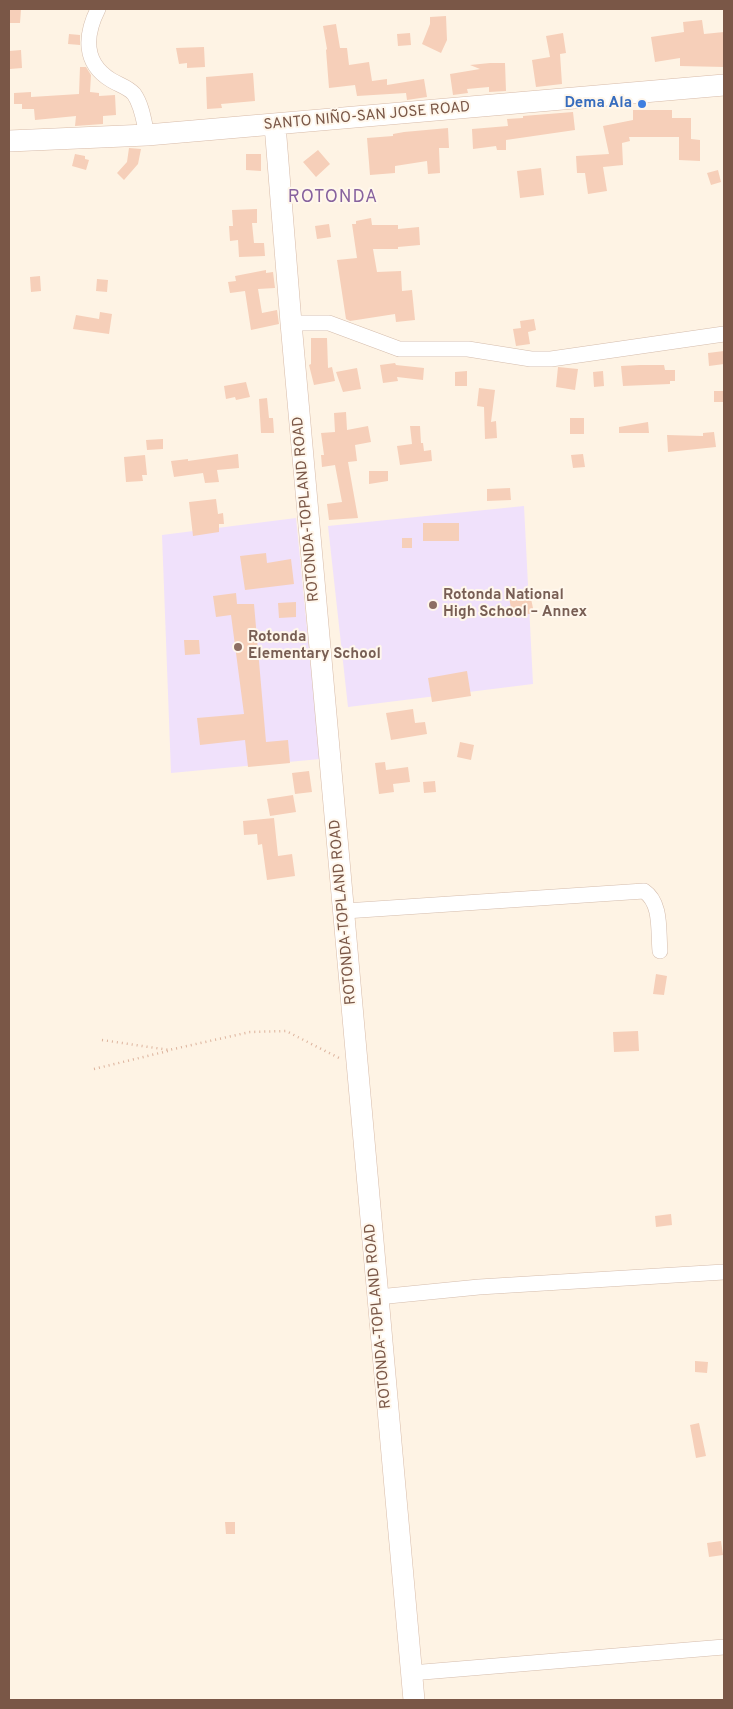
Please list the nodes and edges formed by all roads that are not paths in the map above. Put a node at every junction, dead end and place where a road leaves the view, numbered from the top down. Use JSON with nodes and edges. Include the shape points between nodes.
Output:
{"nodes":[{"id":1,"x":98,"y":9,"type":"edge"},
{"id":2,"x":724,"y":85,"type":"edge"},
{"id":3,"x":275,"y":125,"type":"junction"},
{"id":4,"x":147,"y":135,"type":"junction"},
{"id":5,"x":9,"y":141,"type":"edge"},
{"id":6,"x":291,"y":323,"type":"junction"},
{"id":7,"x":724,"y":334,"type":"edge"},
{"id":8,"x":345,"y":911,"type":"junction"},
{"id":9,"x":660,"y":951,"type":"dead end"},
{"id":10,"x":724,"y":1272,"type":"edge"},
{"id":11,"x":378,"y":1297,"type":"junction"},
{"id":12,"x":724,"y":1647,"type":"edge"},
{"id":13,"x":412,"y":1673,"type":"junction"},
{"id":14,"x":414,"y":1700,"type":"edge"}],
"edges":[{"from":1,"to":4,"type":"street","via":[[89,32],[89,53],[100,72],[135,96]]},
{"from":2,"to":3,"type":"main road","name":"SANTO NIÑO-SAN JOSE ROAD"},
{"from":3,"to":4,"type":"main road","name":"SANTO NIÑO-SAN JOSE ROAD"},
{"from":3,"to":6,"type":"main road","name":"ROTONDA-TOPLAND ROAD"},
{"from":4,"to":5,"type":"main road","name":"SANTO NIÑO-SAN JOSE ROAD"},
{"from":6,"to":7,"type":"street","via":[[329,324],[400,349],[468,348],[531,359],[551,359]]},
{"from":6,"to":8,"type":"main road","name":"ROTONDA-TOPLAND ROAD"},
{"from":8,"to":9,"type":"street","via":[[644,891],[652,897],[656,907]]},
{"from":8,"to":11,"type":"main road","name":"ROTONDA-TOPLAND ROAD"},
{"from":10,"to":11,"type":"street","via":[[479,1287]]},
{"from":11,"to":13,"type":"main road","name":"ROTONDA-TOPLAND ROAD"},
{"from":12,"to":13,"type":"street"},
{"from":13,"to":14,"type":"main road","name":"ROTONDA-TOPLAND ROAD"}]}
